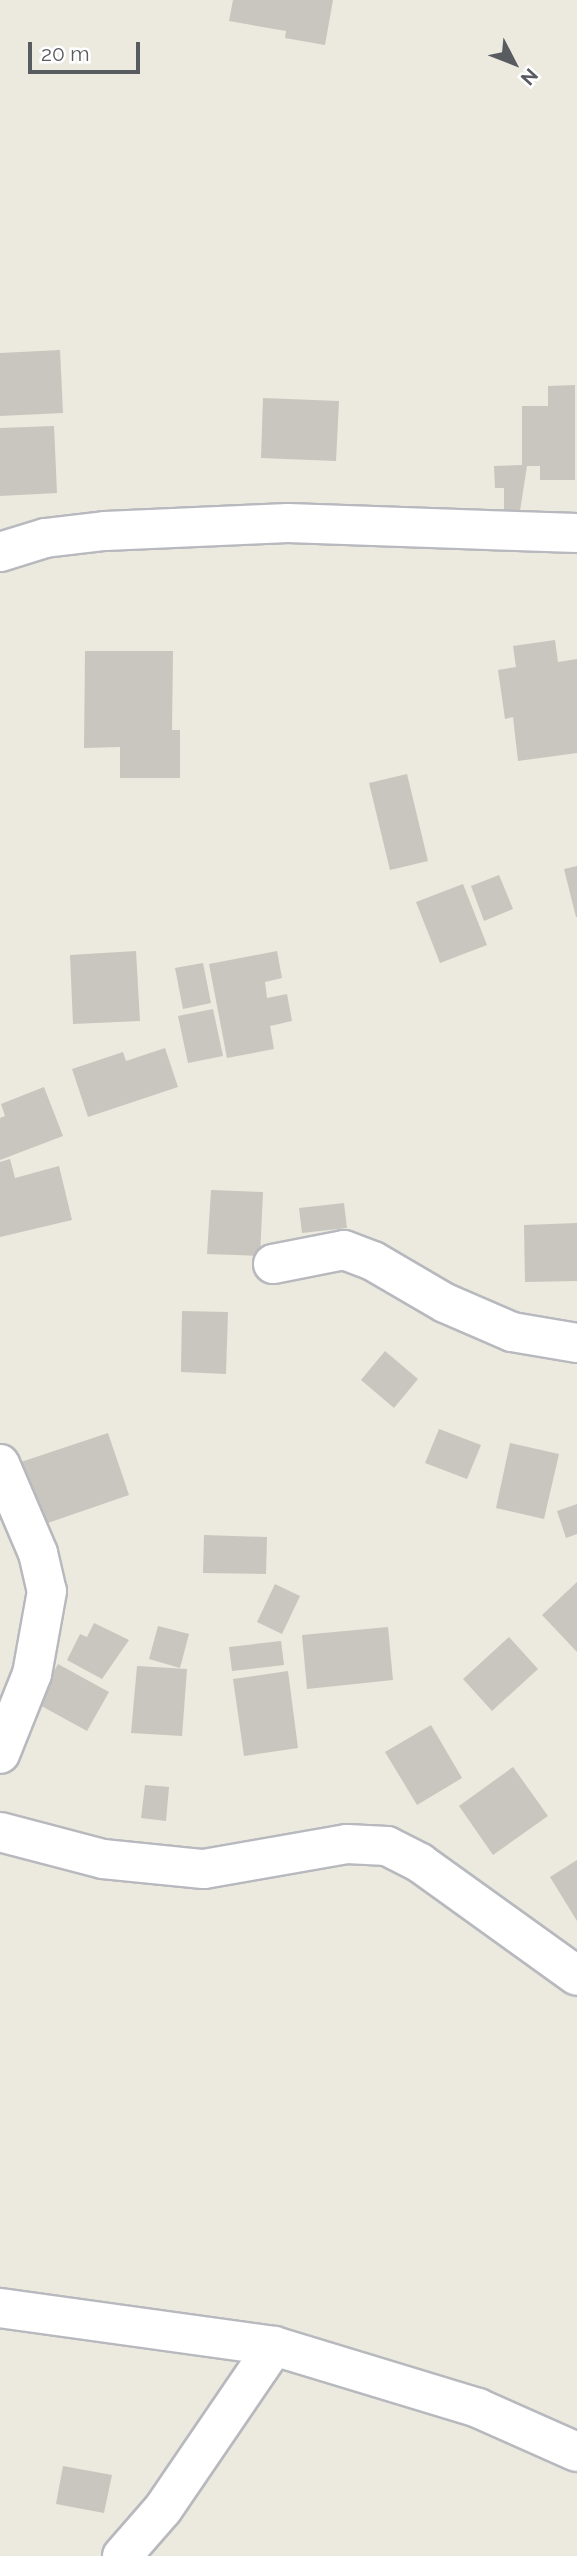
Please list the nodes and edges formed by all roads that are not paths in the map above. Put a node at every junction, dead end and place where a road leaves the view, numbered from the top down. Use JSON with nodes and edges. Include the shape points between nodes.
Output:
{"nodes":[{"id":1,"x":577,"y":533,"type":"edge"},
{"id":2,"x":0,"y":552,"type":"edge"},
{"id":3,"x":272,"y":1264,"type":"dead end"},
{"id":4,"x":577,"y":1343,"type":"edge"},
{"id":5,"x":0,"y":1464,"type":"edge"},
{"id":6,"x":0,"y":1754,"type":"edge"},
{"id":7,"x":0,"y":1832,"type":"edge"},
{"id":8,"x":577,"y":1976,"type":"edge"},
{"id":9,"x":0,"y":2308,"type":"edge"},
{"id":10,"x":274,"y":2346,"type":"junction"},
{"id":11,"x":577,"y":2452,"type":"edge"},
{"id":12,"x":122,"y":2556,"type":"edge"}],
"edges":[{"from":1,"to":2,"type":"street","via":[[288,523],[105,531],[46,538]]},
{"from":3,"to":4,"type":"street","via":[[344,1250],[373,1261],[444,1303],[512,1332]]},
{"from":5,"to":6,"type":"street","via":[[38,1553],[47,1591],[32,1674]]},
{"from":7,"to":8,"type":"street","via":[[103,1859],[204,1869],[347,1844],[387,1846],[421,1863]]},
{"from":9,"to":10,"type":"street"},
{"from":10,"to":11,"type":"street","via":[[478,2408]]},
{"from":10,"to":12,"type":"street","via":[[163,2509]]}]}
